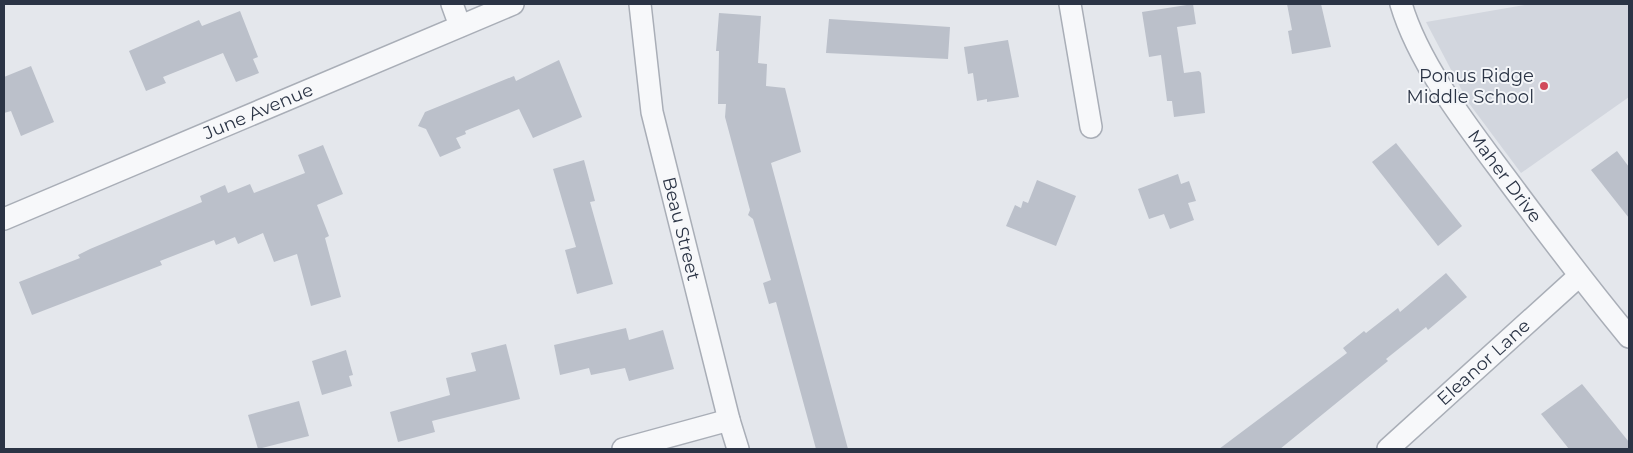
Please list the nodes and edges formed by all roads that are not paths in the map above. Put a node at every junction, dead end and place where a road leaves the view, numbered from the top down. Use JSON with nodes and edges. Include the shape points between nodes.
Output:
{"nodes":[{"id":1,"x":452,"y":4,"type":"edge"},
{"id":2,"x":513,"y":4,"type":"edge"},
{"id":3,"x":640,"y":4,"type":"edge"},
{"id":4,"x":1070,"y":4,"type":"edge"},
{"id":5,"x":1401,"y":4,"type":"edge"},
{"id":6,"x":460,"y":26,"type":"junction"},
{"id":7,"x":1090,"y":126,"type":"dead end"},
{"id":8,"x":4,"y":218,"type":"edge"},
{"id":9,"x":1579,"y":276,"type":"junction"},
{"id":10,"x":1629,"y":336,"type":"edge"},
{"id":11,"x":729,"y":420,"type":"junction"},
{"id":12,"x":623,"y":449,"type":"edge"},
{"id":13,"x":738,"y":449,"type":"edge"},
{"id":14,"x":1388,"y":449,"type":"edge"}],
"edges":[{"from":1,"to":6,"type":"street"},
{"from":2,"to":6,"type":"street","name":"June Avenue"},
{"from":3,"to":11,"type":"street","name":"Beau Street","via":[[652,112]]},
{"from":4,"to":7,"type":"street"},
{"from":5,"to":9,"type":"street","name":"Maher Drive","via":[[1408,30],[1463,120]]},
{"from":6,"to":8,"type":"street","name":"June Avenue"},
{"from":9,"to":10,"type":"street","name":"Maher Drive"},
{"from":9,"to":14,"type":"street","name":"Eleanor Lane"},
{"from":11,"to":12,"type":"street"},
{"from":11,"to":13,"type":"street","name":"Beau Street"}]}
